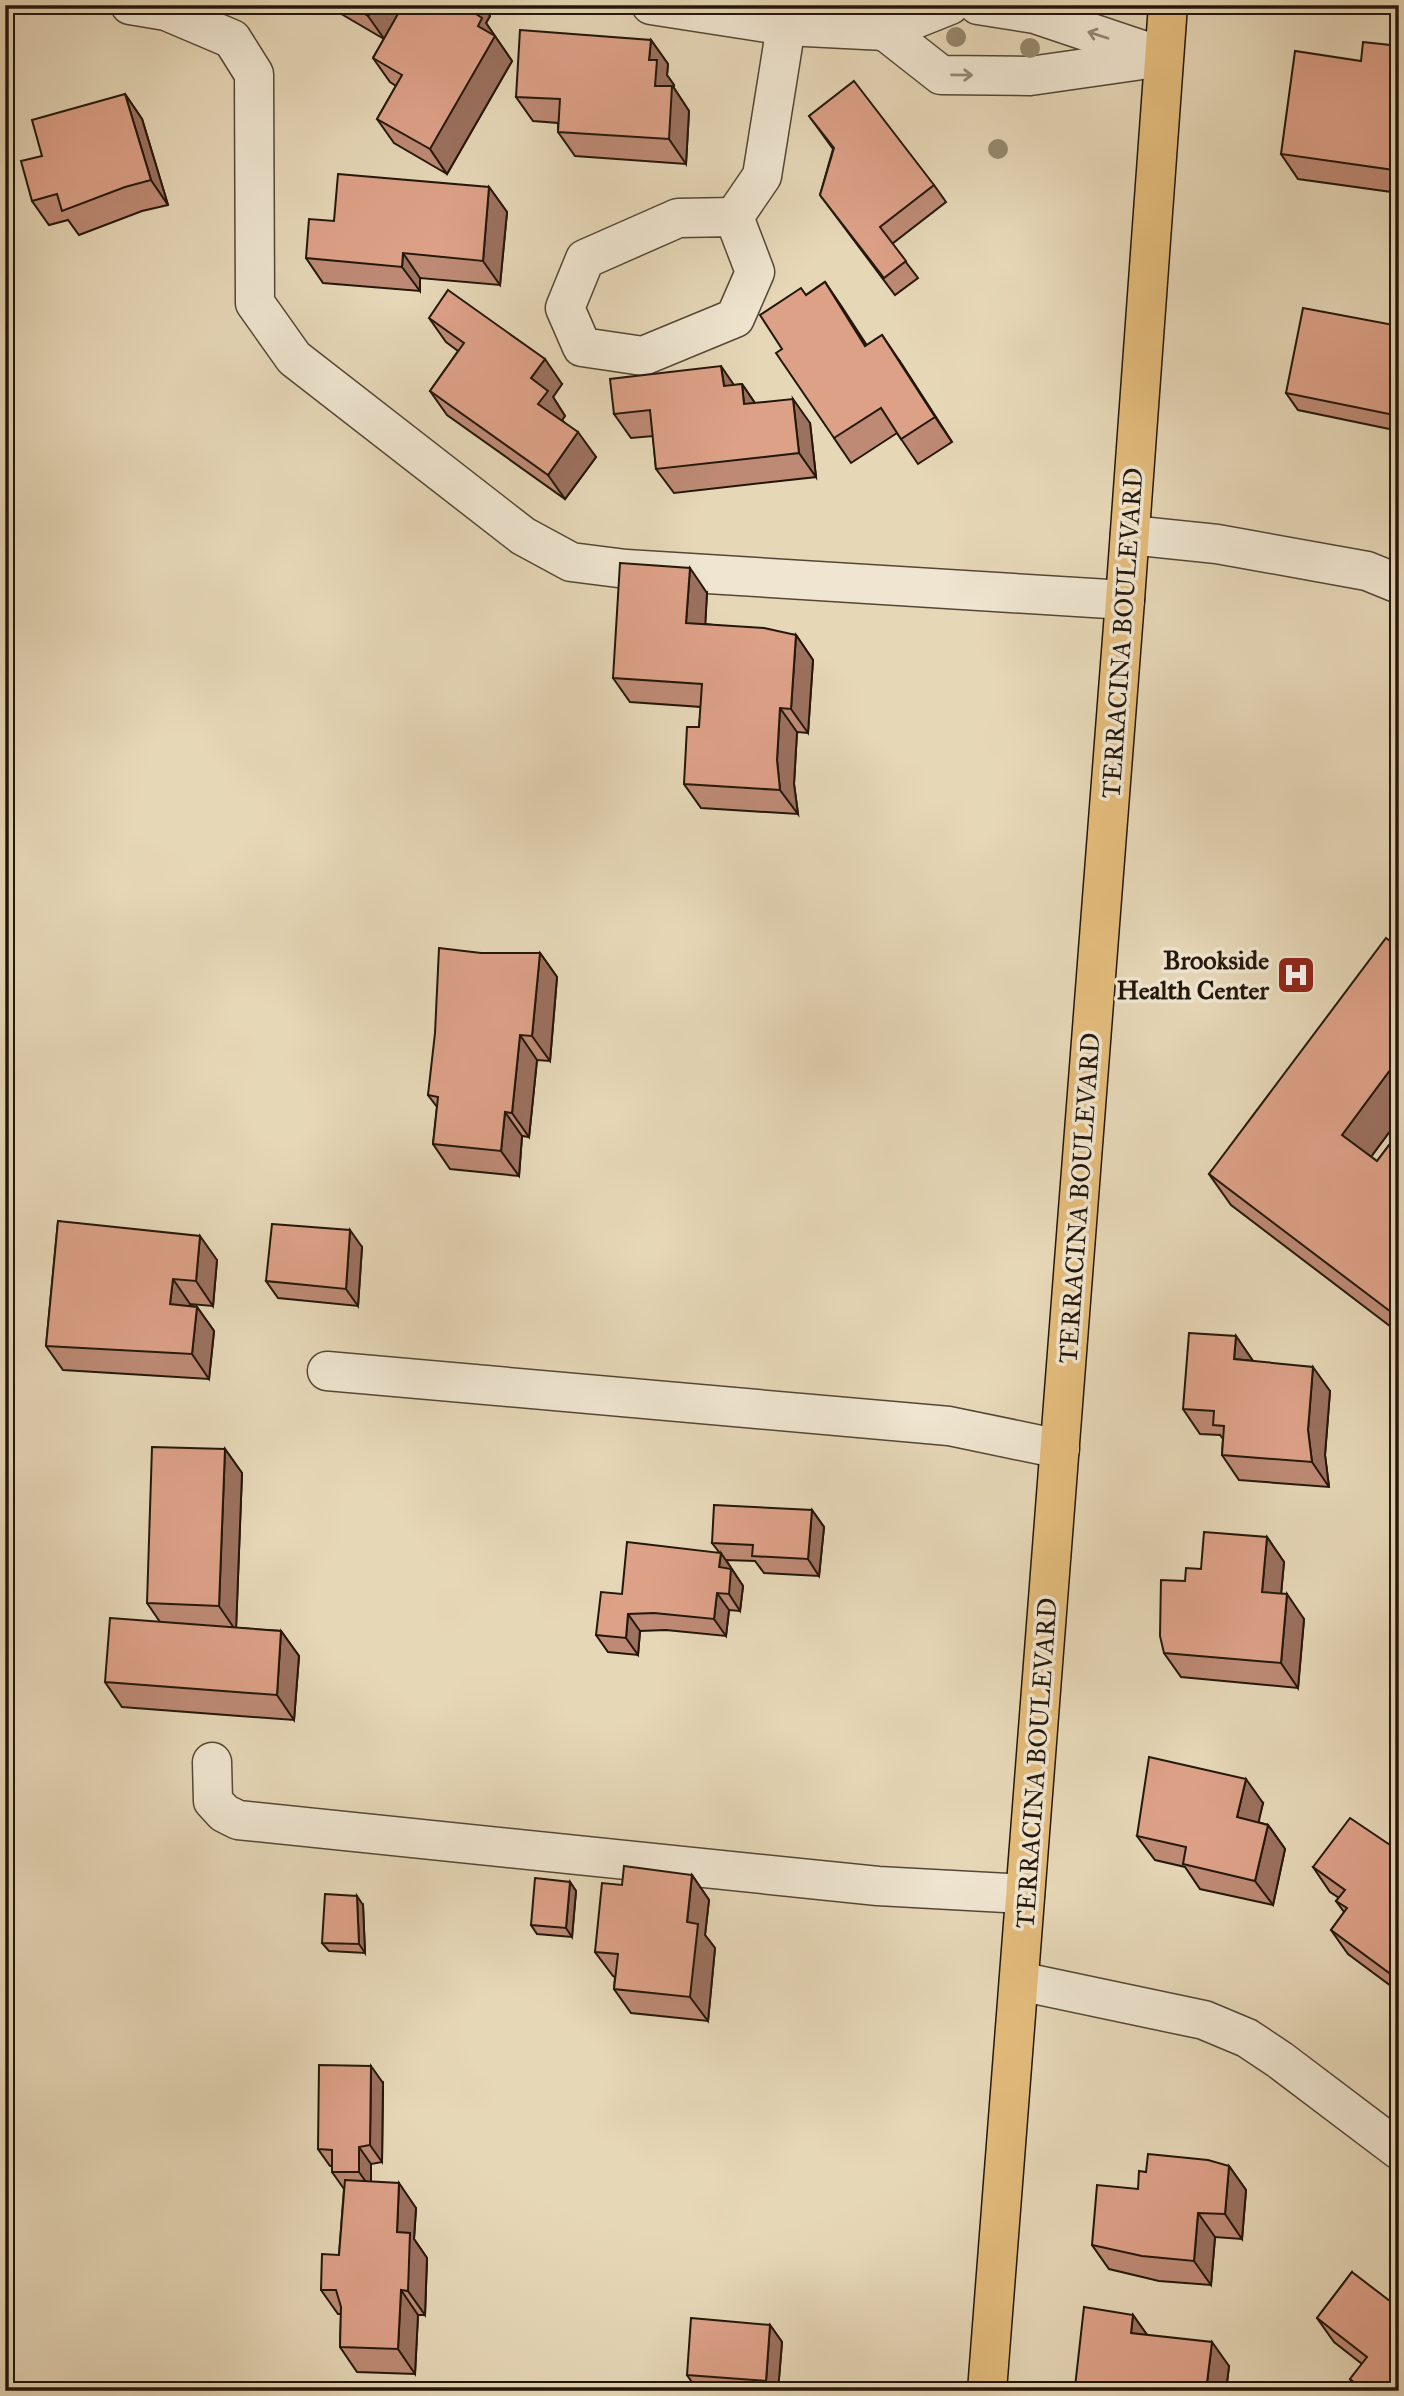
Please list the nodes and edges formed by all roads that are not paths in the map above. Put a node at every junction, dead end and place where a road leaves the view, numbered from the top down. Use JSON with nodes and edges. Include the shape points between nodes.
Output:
{"nodes":[{"id":1,"x":651,"y":5,"type":"edge"},
{"id":2,"x":950,"y":5,"type":"edge"},
{"id":3,"x":978,"y":5,"type":"edge"},
{"id":4,"x":1168,"y":5,"type":"edge"},
{"id":5,"x":152,"y":7,"type":"edge"},
{"id":6,"x":689,"y":8,"type":"edge"},
{"id":7,"x":792,"y":16,"type":"edge"},
{"id":8,"x":885,"y":31,"type":"junction"},
{"id":9,"x":1163,"y":57,"type":"junction"},
{"id":10,"x":734,"y":217,"type":"junction"},
{"id":11,"x":1130,"y":536,"type":"junction"},
{"id":12,"x":1399,"y":584,"type":"edge"},
{"id":13,"x":1125,"y":600,"type":"junction"},
{"id":14,"x":327,"y":1371,"type":"dead end"},
{"id":15,"x":1060,"y":1449,"type":"junction"},
{"id":16,"x":212,"y":1762,"type":"dead end"},
{"id":17,"x":1025,"y":1894,"type":"junction"},
{"id":18,"x":1019,"y":1982,"type":"junction"},
{"id":19,"x":1399,"y":2150,"type":"edge"},
{"id":20,"x":987,"y":2391,"type":"edge"}],
"edges":[{"from":1,"to":6,"type":"street"},
{"from":2,"to":8,"type":"street"},
{"from":9,"to":3,"type":"street","one_way":true,"via":[[1035,14]]},
{"from":4,"to":9,"type":"main road","name":"TERRACINA BOULEVARD"},
{"from":5,"to":13,"type":"street","via":[[232,39],[254,74],[255,303],[294,358],[523,536],[571,562],[626,569]]},
{"from":6,"to":7,"type":"street"},
{"from":7,"to":8,"type":"street"},
{"from":7,"to":10,"type":"street","via":[[762,176]]},
{"from":8,"to":9,"type":"street","one_way":true,"via":[[942,75],[1030,76]]},
{"from":9,"to":11,"type":"main road","name":"TERRACINA BOULEVARD"},
{"from":10,"to":10,"type":"street","via":[[678,218],[585,258],[565,308],[582,347],[642,356],[735,318],[755,272]]},
{"from":11,"to":12,"type":"street","via":[[1217,544],[1367,571]]},
{"from":11,"to":13,"type":"main road","name":"TERRACINA BOULEVARD"},
{"from":13,"to":15,"type":"main road","name":"TERRACINA BOULEVARD"},
{"from":14,"to":15,"type":"street","via":[[949,1426]]},
{"from":15,"to":17,"type":"main road","name":"TERRACINA BOULEVARD"},
{"from":16,"to":17,"type":"street","via":[[213,1801],[238,1820],[878,1886]]},
{"from":17,"to":18,"type":"main road","name":"TERRACINA BOULEVARD"},
{"from":18,"to":19,"type":"street","via":[[1204,2020],[1247,2038]]},
{"from":18,"to":20,"type":"main road","name":"TERRACINA BOULEVARD"}]}
